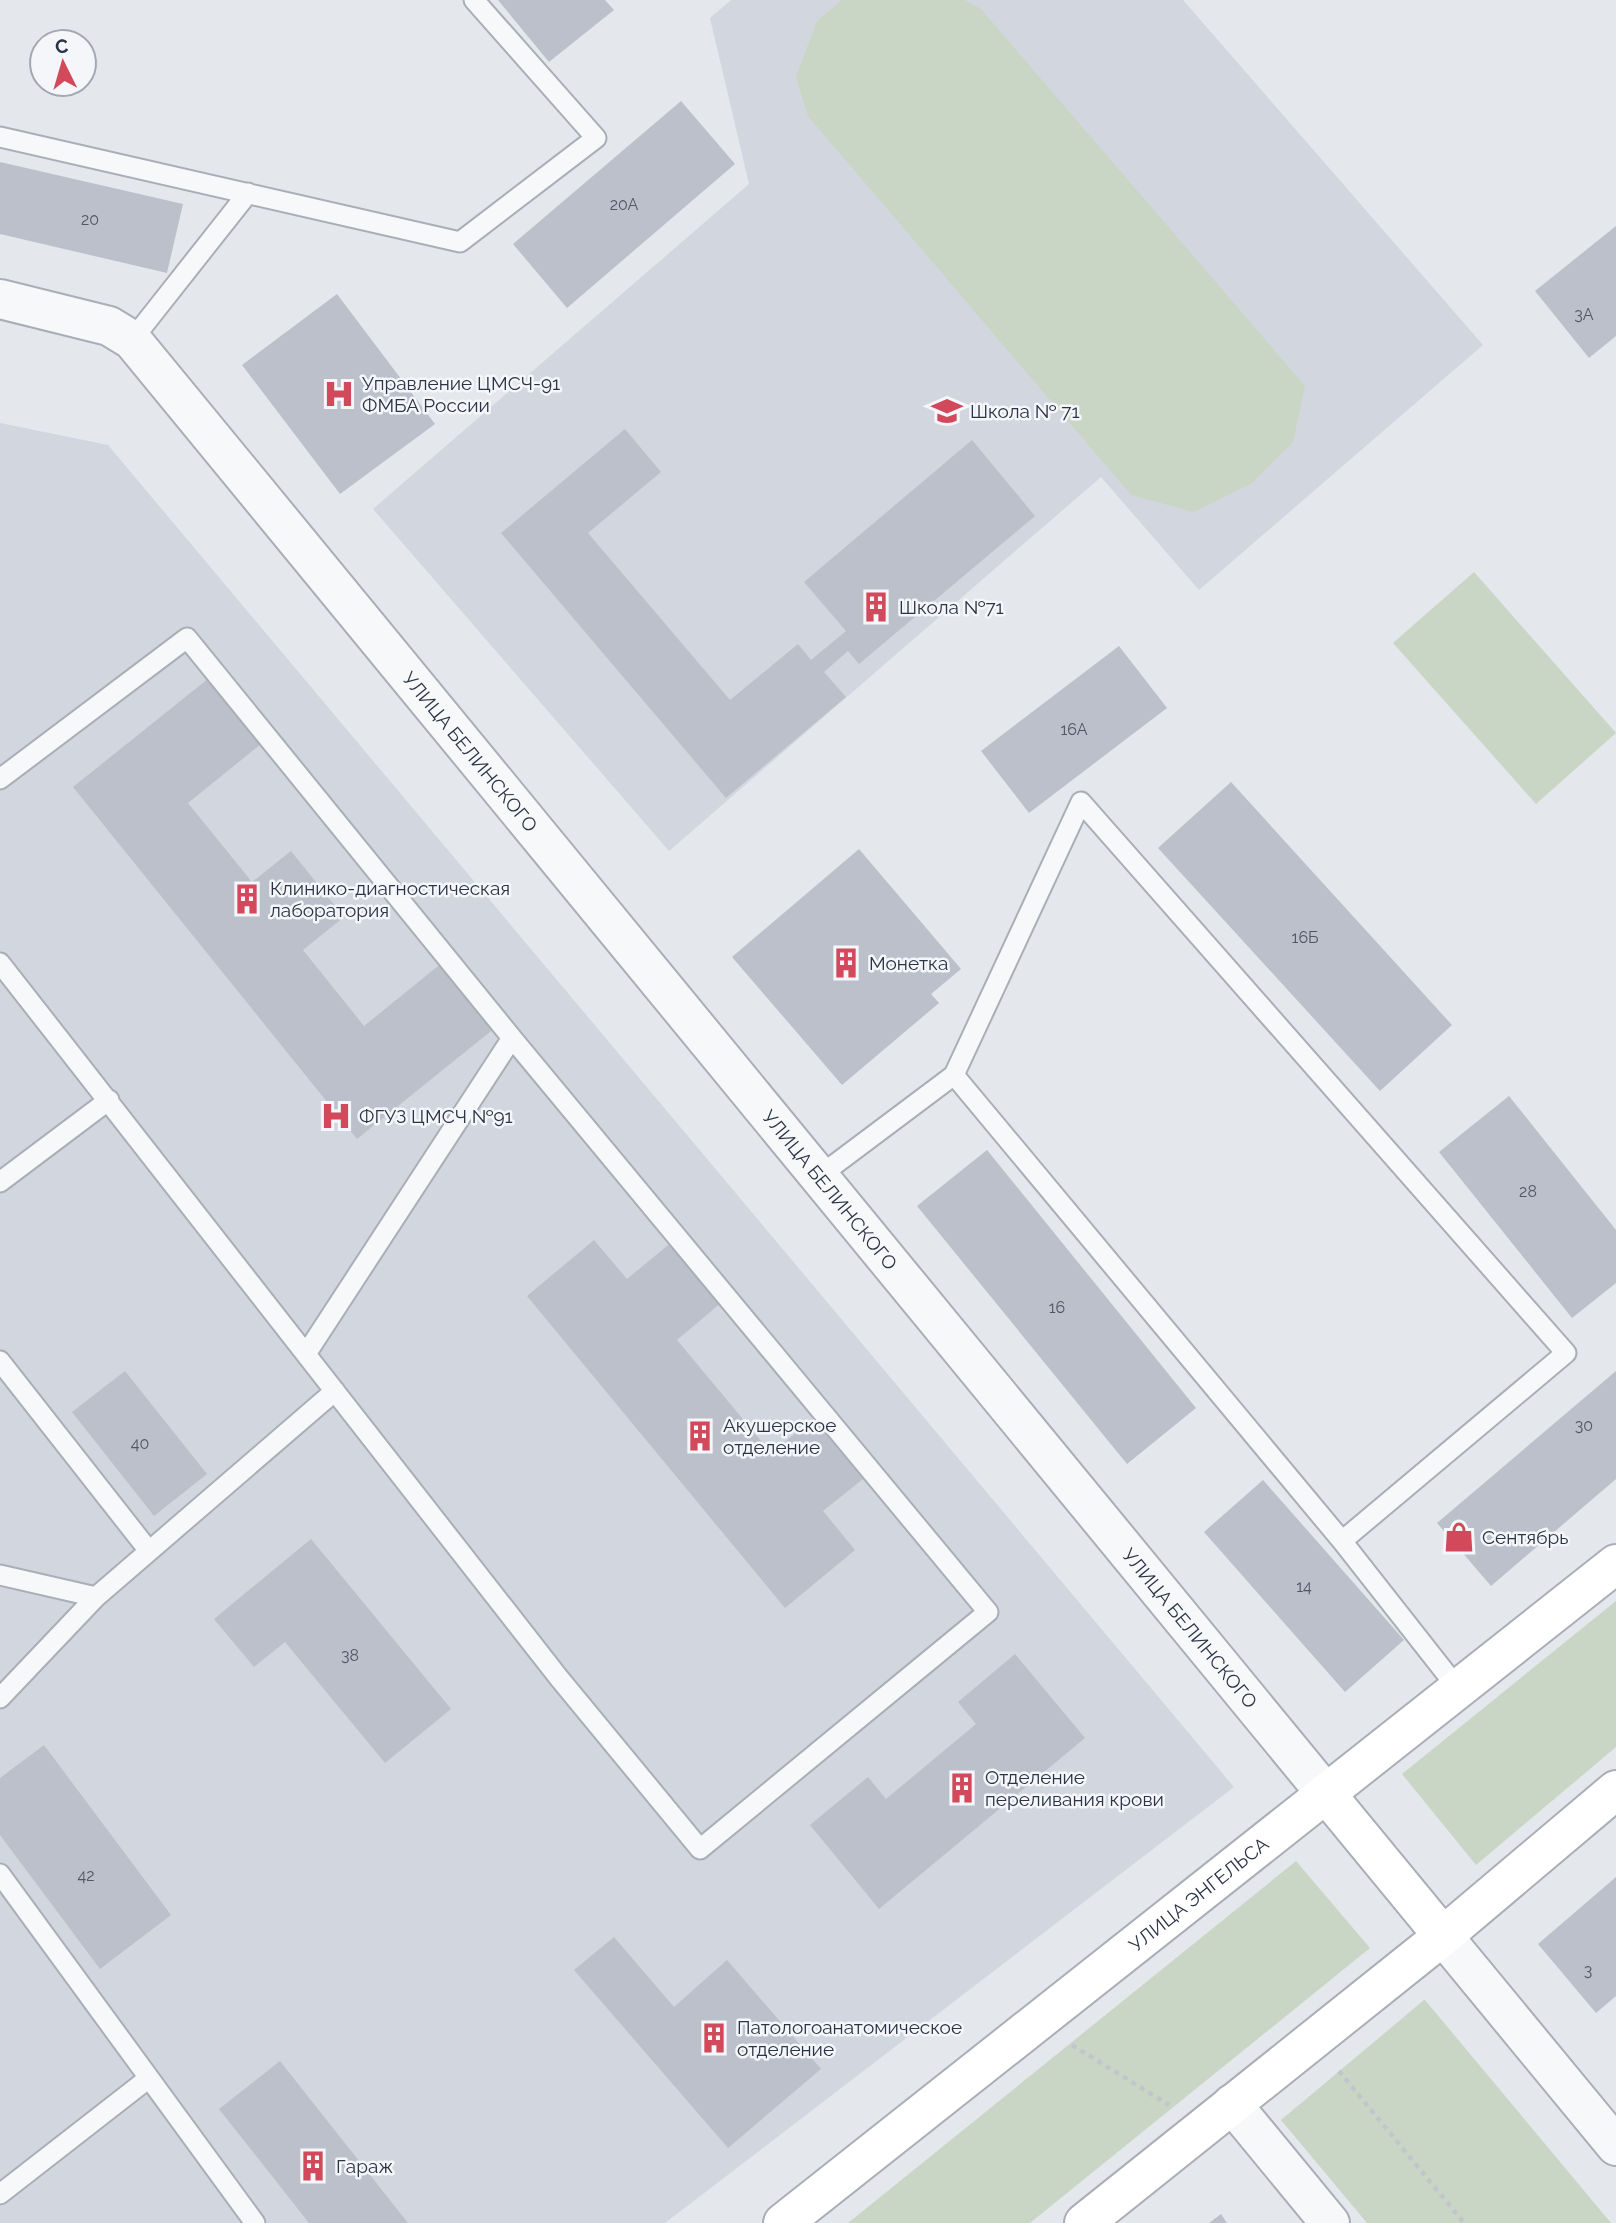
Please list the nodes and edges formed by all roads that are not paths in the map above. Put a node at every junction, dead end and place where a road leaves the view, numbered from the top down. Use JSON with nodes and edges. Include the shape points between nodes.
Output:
{"nodes":[{"id":1,"x":474,"y":0,"type":"edge"},
{"id":2,"x":0,"y":137,"type":"edge"},
{"id":3,"x":248,"y":193,"type":"junction"},
{"id":4,"x":0,"y":299,"type":"edge"},
{"id":5,"x":132,"y":340,"type":"junction"},
{"id":6,"x":0,"y":779,"type":"edge"},
{"id":7,"x":0,"y":963,"type":"edge"},
{"id":8,"x":513,"y":1038,"type":"junction"},
{"id":9,"x":954,"y":1075,"type":"junction"},
{"id":10,"x":109,"y":1100,"type":"junction"},
{"id":11,"x":818,"y":1177,"type":"junction"},
{"id":12,"x":0,"y":1182,"type":"edge"},
{"id":13,"x":306,"y":1354,"type":"junction"},
{"id":14,"x":0,"y":1361,"type":"edge"},
{"id":15,"x":335,"y":1391,"type":"junction"},
{"id":16,"x":1342,"y":1541,"type":"junction"},
{"id":17,"x":149,"y":1550,"type":"junction"},
{"id":18,"x":1616,"y":1564,"type":"edge"},
{"id":19,"x":0,"y":1575,"type":"edge"},
{"id":20,"x":96,"y":1597,"type":"junction"},
{"id":21,"x":1459,"y":1690,"type":"junction"},
{"id":22,"x":0,"y":1698,"type":"edge"},
{"id":23,"x":1616,"y":1790,"type":"edge"},
{"id":24,"x":1327,"y":1795,"type":"junction"},
{"id":25,"x":0,"y":1874,"type":"edge"},
{"id":26,"x":1443,"y":1936,"type":"junction"},
{"id":27,"x":149,"y":2078,"type":"junction"},
{"id":28,"x":1218,"y":2116,"type":"junction"},
{"id":29,"x":1616,"y":2147,"type":"edge"},
{"id":30,"x":0,"y":2194,"type":"edge"},
{"id":31,"x":255,"y":2223,"type":"edge"},
{"id":32,"x":782,"y":2223,"type":"edge"},
{"id":33,"x":1084,"y":2223,"type":"edge"},
{"id":34,"x":1330,"y":2223,"type":"edge"}],
"edges":[{"from":1,"to":3,"type":"lane","via":[[596,138],[460,242]]},
{"from":2,"to":3,"type":"lane"},
{"from":3,"to":5,"type":"lane"},
{"from":4,"to":5,"type":"street","name":"УЛИЦА БЕЛИНСКОГО","via":[[108,326]]},
{"from":5,"to":11,"type":"street","name":"УЛИЦА БЕЛИНСКОГО"},
{"from":6,"to":8,"type":"lane","via":[[187,638]]},
{"from":7,"to":10,"type":"lane"},
{"from":8,"to":13,"type":"lane"},
{"from":8,"to":15,"type":"lane","via":[[988,1612],[700,1849],[559,1678]]},
{"from":9,"to":11,"type":"lane"},
{"from":9,"to":16,"type":"lane"},
{"from":9,"to":16,"type":"lane","via":[[1081,802],[1566,1353]]},
{"from":10,"to":12,"type":"lane"},
{"from":10,"to":13,"type":"lane"},
{"from":11,"to":24,"type":"street","name":"УЛИЦА БЕЛИНСКОГО"},
{"from":13,"to":15,"type":"lane"},
{"from":14,"to":17,"type":"lane"},
{"from":15,"to":17,"type":"lane"},
{"from":16,"to":21,"type":"lane"},
{"from":17,"to":20,"type":"lane"},
{"from":18,"to":21,"type":"main road","name":"УЛИЦА ЭНГЕЛЬСА"},
{"from":19,"to":20,"type":"lane"},
{"from":20,"to":22,"type":"lane"},
{"from":21,"to":24,"type":"main road","name":"УЛИЦА ЭНГЕЛЬСА"},
{"from":23,"to":26,"type":"main road"},
{"from":24,"to":26,"type":"main road","name":"УЛИЦА БЕЛИНСКОГО"},
{"from":24,"to":32,"type":"main road","name":"УЛИЦА ЭНГЕЛЬСА"},
{"from":25,"to":27,"type":"lane"},
{"from":26,"to":28,"type":"main road"},
{"from":26,"to":29,"type":"street","name":"УЛИЦА БЕЛИНСКОГО"},
{"from":27,"to":30,"type":"lane"},
{"from":27,"to":31,"type":"lane"},
{"from":28,"to":33,"type":"main road"},
{"from":28,"to":34,"type":"street"}]}
